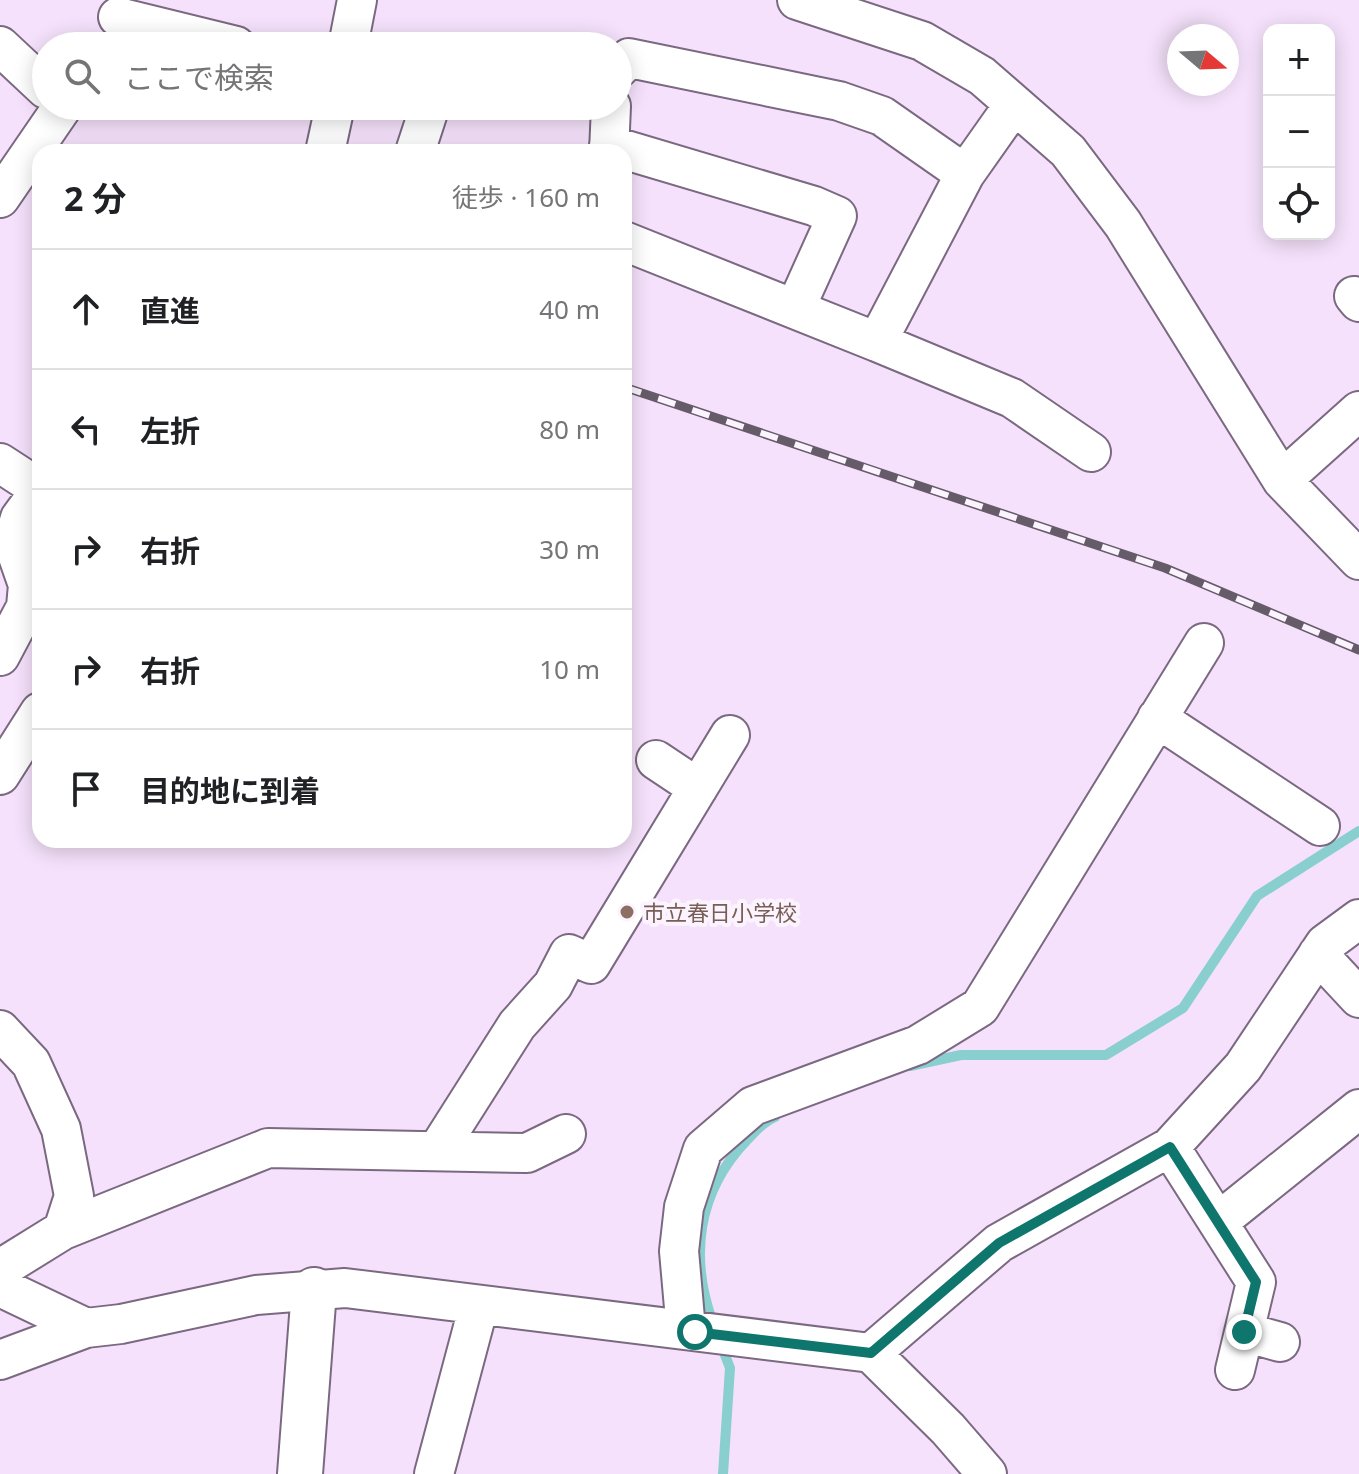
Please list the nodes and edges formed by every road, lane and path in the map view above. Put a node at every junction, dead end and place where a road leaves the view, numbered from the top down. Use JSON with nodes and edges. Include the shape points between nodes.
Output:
{"nodes":[{"id":1,"x":357,"y":0,"type":"edge"},
{"id":2,"x":797,"y":0,"type":"edge"},
{"id":3,"x":116,"y":21,"type":"edge"},
{"id":4,"x":169,"y":32,"type":"edge"},
{"id":5,"x":351,"y":32,"type":"edge"},
{"id":6,"x":0,"y":46,"type":"edge"},
{"id":7,"x":632,"y":59,"type":"edge"},
{"id":8,"x":32,"y":76,"type":"edge"},
{"id":9,"x":1013,"y":106,"type":"junction"},
{"id":10,"x":55,"y":120,"type":"edge"},
{"id":11,"x":332,"y":120,"type":"edge"},
{"id":12,"x":425,"y":120,"type":"edge"},
{"id":13,"x":610,"y":120,"type":"edge"},
{"id":14,"x":42,"y":144,"type":"edge"},
{"id":15,"x":327,"y":144,"type":"edge"},
{"id":16,"x":418,"y":144,"type":"edge"},
{"id":17,"x":609,"y":144,"type":"edge"},
{"id":18,"x":632,"y":155,"type":"edge"},
{"id":19,"x":32,"y":161,"type":"edge"},
{"id":20,"x":965,"y":174,"type":"junction"},
{"id":21,"x":0,"y":198,"type":"edge"},
{"id":22,"x":632,"y":244,"type":"edge"},
{"id":23,"x":795,"y":309,"type":"junction"},
{"id":24,"x":877,"y":342,"type":"junction"},
{"id":25,"x":1359,"y":411,"type":"edge"},
{"id":26,"x":1091,"y":452,"type":"dead end"},
{"id":27,"x":0,"y":463,"type":"edge"},
{"id":28,"x":1282,"y":480,"type":"junction"},
{"id":29,"x":32,"y":485,"type":"edge"},
{"id":30,"x":32,"y":501,"type":"edge"},
{"id":31,"x":1359,"y":560,"type":"edge"},
{"id":32,"x":1204,"y":643,"type":"dead end"},
{"id":33,"x":0,"y":656,"type":"edge"},
{"id":34,"x":1157,"y":718,"type":"junction"},
{"id":35,"x":32,"y":725,"type":"edge"},
{"id":36,"x":730,"y":735,"type":"dead end"},
{"id":37,"x":656,"y":760,"type":"dead end"},
{"id":38,"x":0,"y":775,"type":"edge"},
{"id":39,"x":698,"y":788,"type":"junction"},
{"id":40,"x":1320,"y":826,"type":"dead end"},
{"id":41,"x":1359,"y":919,"type":"edge"},
{"id":42,"x":1318,"y":954,"type":"junction"},
{"id":43,"x":1359,"y":998,"type":"edge"},
{"id":44,"x":0,"y":1030,"type":"edge"},
{"id":45,"x":1359,"y":1109,"type":"edge"},
{"id":46,"x":566,"y":1134,"type":"dead end"},
{"id":47,"x":1170,"y":1147,"type":"junction"},
{"id":48,"x":437,"y":1151,"type":"junction"},
{"id":49,"x":1218,"y":1222,"type":"junction"},
{"id":50,"x":63,"y":1230,"type":"junction"},
{"id":51,"x":0,"y":1269,"type":"edge"},
{"id":52,"x":0,"y":1287,"type":"edge"},
{"id":53,"x":314,"y":1290,"type":"junction"},
{"id":54,"x":479,"y":1305,"type":"junction"},
{"id":55,"x":86,"y":1328,"type":"junction"},
{"id":56,"x":702,"y":1332,"type":"junction"},
{"id":57,"x":871,"y":1353,"type":"junction"},
{"id":58,"x":0,"y":1360,"type":"edge"},
{"id":59,"x":1235,"y":1370,"type":"dead end"},
{"id":60,"x":300,"y":1474,"type":"edge"},
{"id":61,"x":434,"y":1474,"type":"edge"},
{"id":62,"x":987,"y":1474,"type":"edge"}],
"edges":[{"from":1,"to":5,"type":"street"},
{"from":2,"to":9,"type":"street","via":[[922,41],[982,76]]},
{"from":3,"to":4,"type":"street"},
{"from":6,"to":8,"type":"street"},
{"from":7,"to":20,"type":"street","via":[[839,101],[882,116]]},
{"from":9,"to":20,"type":"street"},
{"from":9,"to":28,"type":"street","via":[[1068,151],[1123,224]]},
{"from":10,"to":14,"type":"street"},
{"from":11,"to":15,"type":"street"},
{"from":12,"to":16,"type":"street"},
{"from":13,"to":17,"type":"street"},
{"from":18,"to":23,"type":"street","via":[[837,216]]},
{"from":19,"to":21,"type":"street"},
{"from":20,"to":24,"type":"street"},
{"from":22,"to":23,"type":"street"},
{"from":23,"to":24,"type":"street"},
{"from":24,"to":26,"type":"street","via":[[1012,398]]},
{"from":25,"to":28,"type":"street"},
{"from":27,"to":29,"type":"street"},
{"from":28,"to":31,"type":"street"},
{"from":30,"to":33,"type":"street","via":[[13,542],[28,585],[26,607]]},
{"from":32,"to":34,"type":"street"},
{"from":34,"to":40,"type":"street"},
{"from":34,"to":56,"type":"street","via":[[980,1007],[918,1045],[753,1106],[703,1149],[684,1207],[679,1251]]},
{"from":35,"to":38,"type":"street"},
{"from":36,"to":39,"type":"street"},
{"from":37,"to":39,"type":"street"},
{"from":39,"to":48,"type":"street","via":[[591,964],[569,954],[550,959],[553,985],[517,1025],[489,1045]]},
{"from":41,"to":42,"type":"street"},
{"from":42,"to":43,"type":"street"},
{"from":42,"to":47,"type":"street","via":[[1243,1067]]},
{"from":44,"to":50,"type":"street","via":[[31,1063],[61,1129],[74,1196]]},
{"from":45,"to":49,"type":"street"},
{"from":46,"to":48,"type":"street","via":[[527,1153]]},
{"from":47,"to":49,"type":"street"},
{"from":47,"to":57,"type":"street","via":[[999,1243]]},
{"from":48,"to":50,"type":"street","via":[[268,1148]]},
{"from":49,"to":59,"type":"street","via":[[1256,1282],[1262,1337]]},
{"from":50,"to":51,"type":"street"},
{"from":52,"to":55,"type":"street"},
{"from":53,"to":54,"type":"street","via":[[345,1288]]},
{"from":53,"to":55,"type":"street","via":[[256,1295]]},
{"from":53,"to":60,"type":"street"},
{"from":54,"to":56,"type":"street"},
{"from":54,"to":61,"type":"street"},
{"from":55,"to":58,"type":"street"},
{"from":56,"to":57,"type":"street"},
{"from":57,"to":62,"type":"street"}]}
